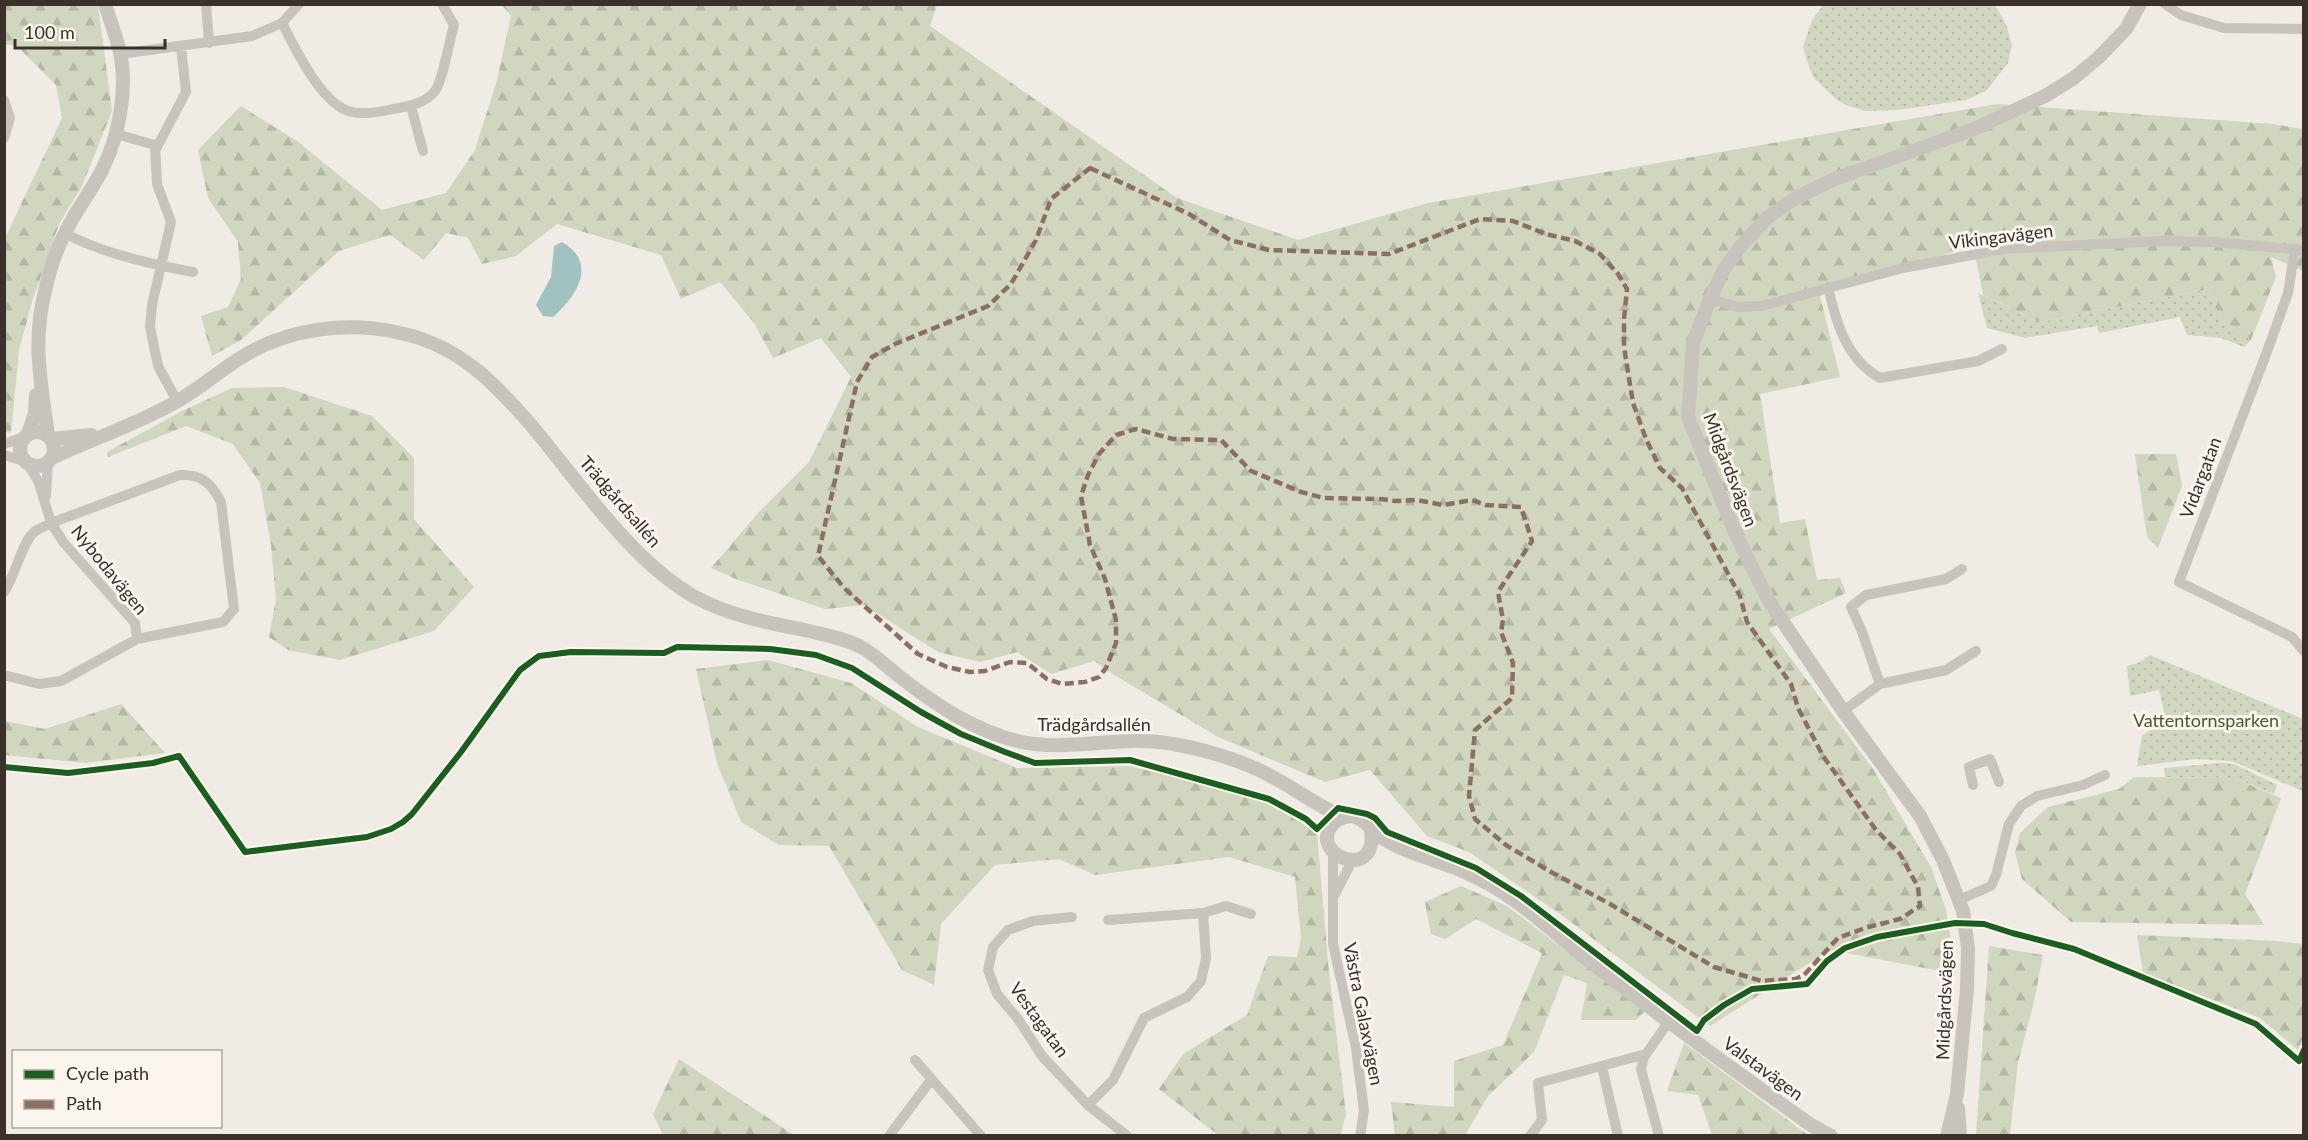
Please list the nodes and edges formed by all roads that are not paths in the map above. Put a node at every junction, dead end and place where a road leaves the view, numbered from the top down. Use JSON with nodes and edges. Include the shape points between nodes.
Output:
{"nodes":[{"id":1,"x":105,"y":4,"type":"edge"},
{"id":2,"x":206,"y":4,"type":"edge"},
{"id":3,"x":299,"y":4,"type":"edge"},
{"id":4,"x":442,"y":4,"type":"edge"},
{"id":5,"x":2140,"y":4,"type":"edge"},
{"id":6,"x":2165,"y":4,"type":"edge"},
{"id":7,"x":282,"y":23,"type":"junction"},
{"id":8,"x":2304,"y":29,"type":"edge"},
{"id":9,"x":209,"y":43,"type":"junction"},
{"id":10,"x":181,"y":47,"type":"junction"},
{"id":11,"x":120,"y":54,"type":"junction"},
{"id":12,"x":4,"y":100,"type":"edge"},
{"id":13,"x":411,"y":106,"type":"junction"},
{"id":14,"x":116,"y":134,"type":"junction"},
{"id":15,"x":4,"y":138,"type":"edge"},
{"id":16,"x":156,"y":149,"type":"junction"},
{"id":17,"x":423,"y":151,"type":"dead end"},
{"id":18,"x":65,"y":233,"type":"junction"},
{"id":19,"x":2300,"y":249,"type":"edge"},
{"id":20,"x":161,"y":266,"type":"junction"},
{"id":21,"x":193,"y":272,"type":"dead end"},
{"id":22,"x":1828,"y":287,"type":"junction"},
{"id":23,"x":1710,"y":299,"type":"junction"},
{"id":24,"x":2002,"y":349,"type":"dead end"},
{"id":25,"x":38,"y":369,"type":"junction"},
{"id":26,"x":177,"y":401,"type":"junction"},
{"id":27,"x":110,"y":432,"type":"junction"},
{"id":28,"x":26,"y":435,"type":"junction"},
{"id":29,"x":49,"y":437,"type":"junction"},
{"id":30,"x":4,"y":444,"type":"edge"},
{"id":31,"x":4,"y":455,"type":"edge"},
{"id":32,"x":50,"y":460,"type":"junction"},
{"id":33,"x":26,"y":462,"type":"junction"},
{"id":34,"x":46,"y":503,"type":"junction"},
{"id":35,"x":51,"y":523,"type":"junction"},
{"id":36,"x":1962,"y":569,"type":"dead end"},
{"id":37,"x":4,"y":592,"type":"edge"},
{"id":38,"x":137,"y":639,"type":"junction"},
{"id":39,"x":2303,"y":650,"type":"edge"},
{"id":40,"x":1976,"y":651,"type":"dead end"},
{"id":41,"x":4,"y":675,"type":"edge"},
{"id":42,"x":1880,"y":684,"type":"junction"},
{"id":43,"x":1844,"y":711,"type":"junction"},
{"id":44,"x":2105,"y":775,"type":"dead end"},
{"id":45,"x":1999,"y":782,"type":"dead end"},
{"id":46,"x":1973,"y":785,"type":"dead end"},
{"id":47,"x":1302,"y":794,"type":"junction"},
{"id":48,"x":1343,"y":817,"type":"junction"},
{"id":49,"x":1371,"y":830,"type":"junction"},
{"id":50,"x":1329,"y":832,"type":"junction"},
{"id":51,"x":1369,"y":850,"type":"junction"},
{"id":52,"x":1333,"y":852,"type":"junction"},
{"id":53,"x":1408,"y":852,"type":"junction"},
{"id":54,"x":1352,"y":861,"type":"junction"},
{"id":55,"x":1332,"y":899,"type":"junction"},
{"id":56,"x":1959,"y":900,"type":"junction"},
{"id":57,"x":1203,"y":913,"type":"junction"},
{"id":58,"x":1251,"y":914,"type":"dead end"},
{"id":59,"x":1072,"y":917,"type":"dead end"},
{"id":60,"x":1108,"y":920,"type":"dead end"},
{"id":61,"x":1669,"y":1021,"type":"junction"},
{"id":62,"x":1646,"y":1054,"type":"junction"},
{"id":63,"x":915,"y":1060,"type":"dead end"},
{"id":64,"x":1602,"y":1067,"type":"junction"},
{"id":65,"x":931,"y":1080,"type":"junction"},
{"id":66,"x":1957,"y":1094,"type":"junction"},
{"id":67,"x":1088,"y":1105,"type":"junction"},
{"id":68,"x":889,"y":1136,"type":"edge"},
{"id":69,"x":981,"y":1136,"type":"edge"},
{"id":70,"x":1127,"y":1136,"type":"edge"},
{"id":71,"x":1360,"y":1136,"type":"edge"},
{"id":72,"x":1530,"y":1136,"type":"edge"},
{"id":73,"x":1618,"y":1136,"type":"edge"},
{"id":74,"x":1659,"y":1136,"type":"edge"},
{"id":75,"x":1831,"y":1136,"type":"edge"},
{"id":76,"x":1947,"y":1136,"type":"edge"},
{"id":77,"x":1960,"y":1136,"type":"edge"}],
"edges":[{"from":1,"to":11,"type":"street"},
{"from":2,"to":9,"type":"street"},
{"from":3,"to":7,"type":"street"},
{"from":4,"to":13,"type":"street","via":[[454,25],[436,90]]},
{"from":5,"to":23,"type":"street","name":"Midgårdsvägen","via":[[2126,29],[2099,57],[2045,96],[1974,129],[1832,180],[1794,199],[1768,217],[1740,247]]},
{"from":6,"to":8,"type":"street","via":[[2181,15],[2224,28]]},
{"from":7,"to":9,"type":"street","via":[[252,36]]},
{"from":7,"to":13,"type":"street","via":[[298,56],[332,101],[350,112]]},
{"from":9,"to":10,"type":"street"},
{"from":10,"to":11,"type":"street"},
{"from":10,"to":16,"type":"street","via":[[186,92]]},
{"from":11,"to":14,"type":"street","via":[[121,102]]},
{"from":12,"to":15,"type":"street","via":[[10,118]]},
{"from":13,"to":17,"type":"street"},
{"from":14,"to":16,"type":"street","via":[[155,145]]},
{"from":14,"to":18,"type":"street","via":[[103,167]]},
{"from":16,"to":20,"type":"street","via":[[157,184],[171,222]]},
{"from":18,"to":20,"type":"street"},
{"from":18,"to":25,"type":"street","via":[[45,290],[37,340]]},
{"from":19,"to":22,"type":"street","name":"Vikingavägen","via":[[2162,241],[2004,249]]},
{"from":19,"to":39,"type":"street","name":"Vidargatan","via":[[2272,338],[2179,582],[2292,637]]},
{"from":20,"to":21,"type":"street"},
{"from":20,"to":26,"type":"street","via":[[150,327],[158,366]]},
{"from":22,"to":23,"type":"street","name":"Vikingavägen","via":[[1762,306],[1738,307]]},
{"from":22,"to":24,"type":"street","via":[[1836,322],[1845,340],[1858,362],[1880,378],[1978,361]]},
{"from":23,"to":43,"type":"street","name":"Midgårdsvägen","via":[[1693,343],[1689,417],[1736,535],[1769,601]]},
{"from":25,"to":28,"type":"street","via":[[35,413]]},
{"from":25,"to":29,"type":"street"},
{"from":26,"to":27,"type":"street","name":"Trädgårdsallén"},
{"from":26,"to":47,"type":"street","name":"Trädgårdsallén","via":[[246,354],[308,331],[384,330],[440,345],[499,388],[622,536],[648,563],[698,598],[738,616],[860,646],[934,704],[975,727],[1017,741],[1082,746],[1134,741],[1173,743],[1252,766]]},
{"from":27,"to":29,"type":"street","name":"Trädgårdsallén","via":[[75,438]]},
{"from":27,"to":32,"type":"street","name":"Trädgårdsallén"},
{"from":28,"to":29,"type":"street","via":[[39,432]]},
{"from":28,"to":30,"type":"street"},
{"from":28,"to":33,"type":"street","via":[[20,446]]},
{"from":29,"to":32,"type":"street","via":[[54,448]]},
{"from":31,"to":33,"type":"street"},
{"from":32,"to":33,"type":"street","via":[[38,466]]},
{"from":32,"to":34,"type":"street","name":"Nybodavägen"},
{"from":33,"to":34,"type":"street","name":"Nybodavägen"},
{"from":34,"to":35,"type":"street","name":"Nybodavägen"},
{"from":35,"to":37,"type":"street","name":"Nybodavägen","via":[[34,532]]},
{"from":35,"to":38,"type":"street","name":"Nybodavägen","via":[[135,623]]},
{"from":35,"to":38,"type":"street","via":[[180,475],[200,477],[213,487],[221,502],[234,609],[223,622]]},
{"from":36,"to":42,"type":"street","via":[[1946,579],[1866,596],[1851,607]]},
{"from":38,"to":41,"type":"street","name":"Nybodavägen","via":[[62,681],[39,684]]},
{"from":40,"to":42,"type":"street","via":[[1946,670]]},
{"from":42,"to":43,"type":"street"},
{"from":43,"to":56,"type":"street","name":"Midgårdsvägen","via":[[1920,816]]},
{"from":44,"to":56,"type":"street","via":[[2083,785],[2037,796],[2021,806],[2009,824],[1991,886]]},
{"from":45,"to":46,"type":"street","via":[[1990,759],[1969,766]]},
{"from":47,"to":48,"type":"street","name":"Trädgårdsallén"},
{"from":47,"to":50,"type":"street","name":"Trädgårdsallén","via":[[1325,821]]},
{"from":48,"to":49,"type":"street","name":"Valstavägen","via":[[1365,821]]},
{"from":48,"to":50,"type":"street"},
{"from":49,"to":51,"type":"street"},
{"from":49,"to":53,"type":"street","name":"Valstavägen"},
{"from":50,"to":52,"type":"street","via":[[1328,843]]},
{"from":51,"to":53,"type":"street","name":"Valstavägen"},
{"from":51,"to":54,"type":"street"},
{"from":52,"to":54,"type":"street"},
{"from":52,"to":55,"type":"street","name":"Västra Galaxvägen"},
{"from":53,"to":61,"type":"street","name":"Valstavägen","via":[[1447,864],[1514,899]]},
{"from":54,"to":55,"type":"street","name":"Västra Galaxvägen"},
{"from":55,"to":71,"type":"street","name":"Västra Galaxvägen","via":[[1333,944],[1360,1078],[1364,1112]]},
{"from":56,"to":66,"type":"street","name":"Midgårdsvägen","via":[[1968,958]]},
{"from":57,"to":58,"type":"street","via":[[1226,906]]},
{"from":57,"to":60,"type":"street"},
{"from":57,"to":67,"type":"street","via":[[1206,958],[1200,981],[1187,996],[1144,1018],[1113,1080]]},
{"from":59,"to":67,"type":"street","name":"Vestagatan","via":[[1033,921],[1008,930],[993,947],[988,970],[997,994],[1042,1056]]},
{"from":61,"to":62,"type":"street"},
{"from":61,"to":75,"type":"street","name":"Valstavägen"},
{"from":62,"to":64,"type":"street"},
{"from":62,"to":74,"type":"street","via":[[1641,1069]]},
{"from":63,"to":65,"type":"street"},
{"from":64,"to":72,"type":"street","via":[[1538,1083],[1542,1120]]},
{"from":64,"to":73,"type":"street"},
{"from":65,"to":68,"type":"street"},
{"from":65,"to":69,"type":"street"},
{"from":66,"to":76,"type":"street","name":"Midgårdsvägen"},
{"from":66,"to":77,"type":"street","name":"Midgårdsvägen"},
{"from":67,"to":70,"type":"street","name":"Vestagatan"}]}
